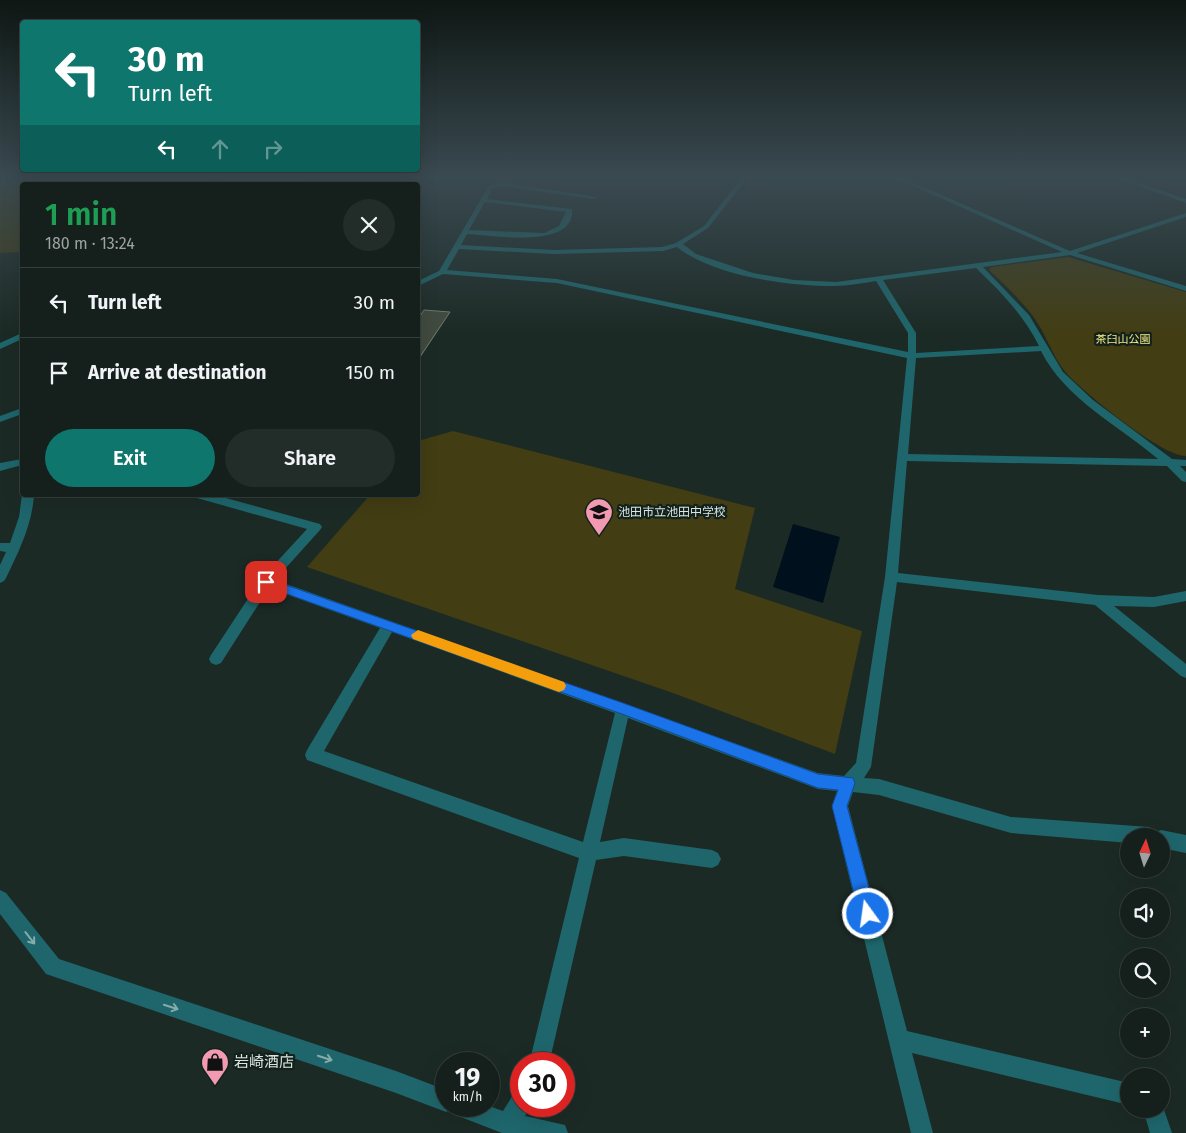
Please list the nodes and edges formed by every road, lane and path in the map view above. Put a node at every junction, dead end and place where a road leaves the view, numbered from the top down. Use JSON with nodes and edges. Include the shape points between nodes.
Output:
{"nodes":[{"id":1,"x":467,"y":229,"type":"edge"},
{"id":2,"x":559,"y":229,"type":"edge"},
{"id":3,"x":703,"y":229,"type":"edge"},
{"id":4,"x":1015,"y":229,"type":"edge"},
{"id":5,"x":1144,"y":229,"type":"edge"},
{"id":6,"x":465,"y":232,"type":"junction"},
{"id":7,"x":678,"y":244,"type":"junction"},
{"id":8,"x":456,"y":247,"type":"junction"},
{"id":9,"x":1070,"y":253,"type":"junction"},
{"id":10,"x":978,"y":266,"type":"junction"},
{"id":11,"x":442,"y":272,"type":"junction"},
{"id":12,"x":878,"y":280,"type":"junction"},
{"id":13,"x":420,"y":283,"type":"edge"},
{"id":14,"x":1186,"y":283,"type":"edge"},
{"id":15,"x":1182,"y":287,"type":"edge"},
{"id":16,"x":20,"y":337,"type":"edge"},
{"id":17,"x":0,"y":346,"type":"edge"},
{"id":18,"x":1044,"y":348,"type":"junction"},
{"id":19,"x":912,"y":356,"type":"junction"},
{"id":20,"x":20,"y":411,"type":"edge"},
{"id":21,"x":0,"y":419,"type":"edge"},
{"id":22,"x":902,"y":457,"type":"junction"},
{"id":23,"x":20,"y":462,"type":"edge"},
{"id":24,"x":1170,"y":462,"type":"junction"},
{"id":25,"x":1186,"y":463,"type":"edge"},
{"id":26,"x":0,"y":466,"type":"edge"},
{"id":27,"x":1186,"y":478,"type":"edge"},
{"id":28,"x":28,"y":497,"type":"edge"},
{"id":29,"x":208,"y":497,"type":"edge"},
{"id":30,"x":0,"y":547,"type":"edge"},
{"id":31,"x":14,"y":548,"type":"junction"},
{"id":32,"x":891,"y":577,"type":"junction"},
{"id":33,"x":0,"y":578,"type":"edge"},
{"id":34,"x":266,"y":582,"type":"junction"},
{"id":35,"x":1186,"y":596,"type":"edge"},
{"id":36,"x":1098,"y":600,"type":"junction"},
{"id":37,"x":389,"y":625,"type":"junction"},
{"id":38,"x":216,"y":659,"type":"dead end"},
{"id":39,"x":1186,"y":672,"type":"edge"},
{"id":40,"x":623,"y":709,"type":"junction"},
{"id":41,"x":848,"y":783,"type":"junction"},
{"id":42,"x":1120,"y":834,"type":"edge"},
{"id":43,"x":1170,"y":841,"type":"edge"},
{"id":44,"x":1186,"y":844,"type":"edge"},
{"id":45,"x":589,"y":853,"type":"junction"},
{"id":46,"x":712,"y":859,"type":"dead end"},
{"id":47,"x":0,"y":899,"type":"edge"},
{"id":48,"x":900,"y":1040,"type":"junction"},
{"id":49,"x":542,"y":1052,"type":"edge"},
{"id":50,"x":1120,"y":1092,"type":"edge"},
{"id":51,"x":435,"y":1097,"type":"edge"},
{"id":52,"x":488,"y":1117,"type":"edge"},
{"id":53,"x":511,"y":1117,"type":"edge"},
{"id":54,"x":1157,"y":1118,"type":"edge"},
{"id":55,"x":506,"y":1124,"type":"junction"},
{"id":56,"x":557,"y":1133,"type":"edge"},
{"id":57,"x":922,"y":1133,"type":"edge"},
{"id":58,"x":1161,"y":1133,"type":"edge"}],
"edges":[{"from":1,"to":6,"type":"street"},
{"from":2,"to":6,"type":"street","via":[[544,235]]},
{"from":3,"to":7,"type":"street"},
{"from":4,"to":9,"type":"street"},
{"from":5,"to":9,"type":"street"},
{"from":6,"to":8,"type":"street"},
{"from":7,"to":8,"type":"street","via":[[663,249],[554,252]]},
{"from":7,"to":12,"type":"street","via":[[693,256],[752,275],[836,284]]},
{"from":8,"to":11,"type":"street"},
{"from":9,"to":10,"type":"street"},
{"from":9,"to":15,"type":"street"},
{"from":10,"to":12,"type":"street"},
{"from":10,"to":18,"type":"street","via":[[1006,292]]},
{"from":11,"to":13,"type":"street"},
{"from":11,"to":19,"type":"street","via":[[557,281]]},
{"from":12,"to":19,"type":"street","via":[[912,333]]},
{"from":14,"to":15,"type":"street"},
{"from":16,"to":17,"type":"street"},
{"from":18,"to":19,"type":"street"},
{"from":18,"to":24,"type":"street","via":[[1059,373],[1087,400]]},
{"from":19,"to":22,"type":"street"},
{"from":20,"to":21,"type":"street"},
{"from":22,"to":24,"type":"street"},
{"from":22,"to":32,"type":"street"},
{"from":23,"to":26,"type":"street"},
{"from":24,"to":25,"type":"street"},
{"from":24,"to":27,"type":"street"},
{"from":28,"to":31,"type":"street","via":[[28,508]]},
{"from":29,"to":34,"type":"street","via":[[316,527]]},
{"from":30,"to":31,"type":"street"},
{"from":31,"to":33,"type":"street"},
{"from":32,"to":36,"type":"street"},
{"from":32,"to":41,"type":"street","via":[[863,767]]},
{"from":34,"to":37,"type":"street"},
{"from":34,"to":38,"type":"street"},
{"from":35,"to":36,"type":"street","via":[[1154,602]]},
{"from":36,"to":39,"type":"street"},
{"from":37,"to":40,"type":"street"},
{"from":37,"to":45,"type":"street","via":[[313,755]]},
{"from":40,"to":41,"type":"street","via":[[818,781]]},
{"from":40,"to":45,"type":"street"},
{"from":41,"to":42,"type":"street","via":[[879,787],[1012,825]]},
{"from":41,"to":48,"type":"street","via":[[840,806]]},
{"from":43,"to":44,"type":"street"},
{"from":45,"to":46,"type":"street","via":[[624,848]]},
{"from":45,"to":49,"type":"street"},
{"from":47,"to":51,"type":"street","one_way":true,"via":[[53,967]]},
{"from":48,"to":50,"type":"street"},
{"from":48,"to":57,"type":"street"},
{"from":52,"to":55,"type":"street"},
{"from":53,"to":55,"type":"street"},
{"from":54,"to":58,"type":"street"},
{"from":55,"to":56,"type":"street"}]}
